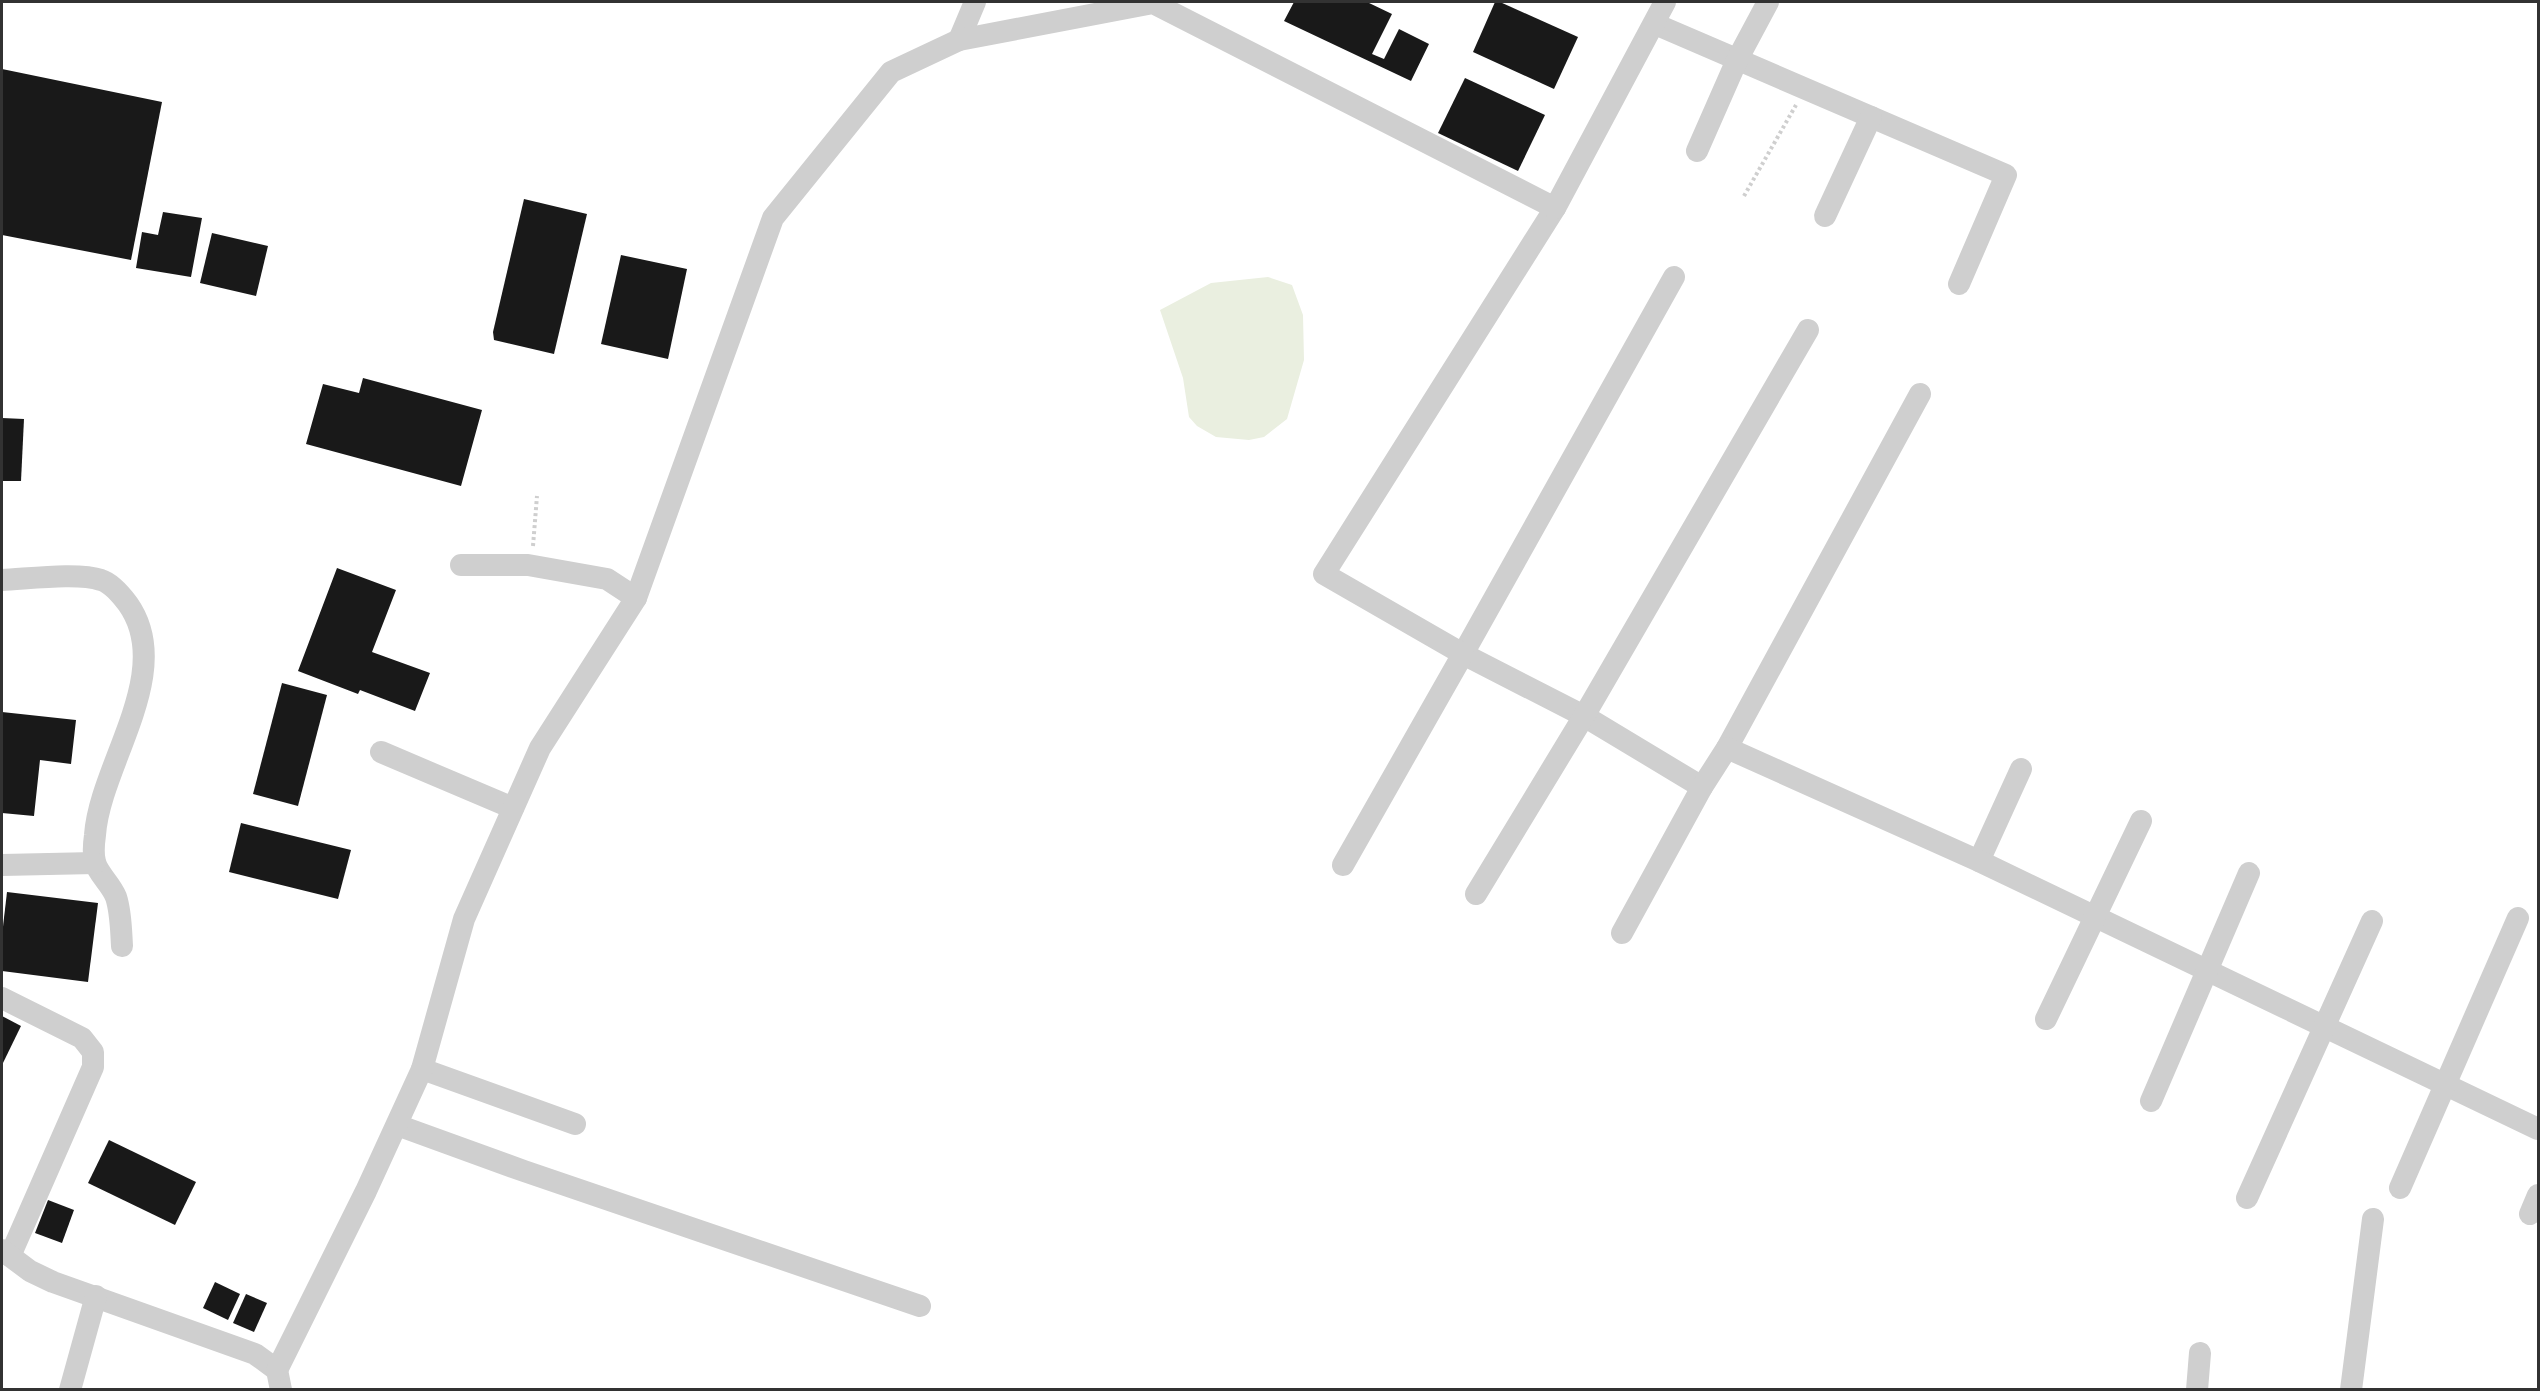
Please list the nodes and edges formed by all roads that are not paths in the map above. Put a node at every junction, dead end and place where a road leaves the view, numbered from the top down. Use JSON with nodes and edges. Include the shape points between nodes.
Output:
{"nodes":[{"id":1,"x":975,"y":2,"type":"edge"},
{"id":2,"x":1154,"y":2,"type":"edge"},
{"id":3,"x":1665,"y":2,"type":"edge"},
{"id":4,"x":1768,"y":2,"type":"edge"},
{"id":5,"x":1654,"y":24,"type":"junction"},
{"id":6,"x":959,"y":40,"type":"junction"},
{"id":7,"x":1737,"y":60,"type":"junction"},
{"id":8,"x":1872,"y":117,"type":"junction"},
{"id":9,"x":1697,"y":151,"type":"dead end"},
{"id":10,"x":1555,"y":208,"type":"junction"},
{"id":11,"x":1825,"y":216,"type":"dead end"},
{"id":12,"x":1674,"y":277,"type":"dead end"},
{"id":13,"x":1959,"y":284,"type":"dead end"},
{"id":14,"x":1808,"y":330,"type":"dead end"},
{"id":15,"x":1920,"y":394,"type":"dead end"},
{"id":16,"x":461,"y":566,"type":"dead end"},
{"id":17,"x":2,"y":580,"type":"edge"},
{"id":18,"x":636,"y":598,"type":"junction"},
{"id":19,"x":1463,"y":654,"type":"junction"},
{"id":20,"x":1584,"y":716,"type":"junction"},
{"id":21,"x":1727,"y":748,"type":"junction"},
{"id":22,"x":381,"y":752,"type":"dead end"},
{"id":23,"x":2021,"y":769,"type":"dead end"},
{"id":24,"x":1702,"y":787,"type":"junction"},
{"id":25,"x":513,"y":808,"type":"junction"},
{"id":26,"x":2141,"y":821,"type":"dead end"},
{"id":27,"x":1979,"y":861,"type":"junction"},
{"id":28,"x":95,"y":863,"type":"junction"},
{"id":29,"x":2,"y":865,"type":"edge"},
{"id":30,"x":1343,"y":865,"type":"dead end"},
{"id":31,"x":2249,"y":873,"type":"dead end"},
{"id":32,"x":1476,"y":894,"type":"dead end"},
{"id":33,"x":2095,"y":916,"type":"junction"},
{"id":34,"x":2518,"y":918,"type":"dead end"},
{"id":35,"x":2372,"y":921,"type":"dead end"},
{"id":36,"x":1622,"y":933,"type":"dead end"},
{"id":37,"x":122,"y":946,"type":"dead end"},
{"id":38,"x":2207,"y":970,"type":"junction"},
{"id":39,"x":2,"y":998,"type":"edge"},
{"id":40,"x":2046,"y":1019,"type":"dead end"},
{"id":41,"x":2324,"y":1026,"type":"junction"},
{"id":42,"x":422,"y":1069,"type":"junction"},
{"id":43,"x":2445,"y":1084,"type":"junction"},
{"id":44,"x":2151,"y":1101,"type":"dead end"},
{"id":45,"x":575,"y":1124,"type":"dead end"},
{"id":46,"x":397,"y":1125,"type":"junction"},
{"id":47,"x":2538,"y":1129,"type":"edge"},
{"id":48,"x":2400,"y":1188,"type":"dead end"},
{"id":49,"x":2247,"y":1198,"type":"dead end"},
{"id":50,"x":2373,"y":1219,"type":"dead end"},
{"id":51,"x":5,"y":1253,"type":"edge"},
{"id":52,"x":96,"y":1296,"type":"junction"},
{"id":53,"x":920,"y":1306,"type":"dead end"},
{"id":54,"x":2200,"y":1353,"type":"dead end"},
{"id":55,"x":279,"y":1380,"type":"edge"},
{"id":56,"x":70,"y":1389,"type":"edge"},
{"id":57,"x":2197,"y":1389,"type":"edge"},
{"id":58,"x":2351,"y":1389,"type":"edge"}],
"edges":[{"from":1,"to":6,"type":"street"},
{"from":2,"to":6,"type":"street"},
{"from":2,"to":10,"type":"street"},
{"from":3,"to":5,"type":"street"},
{"from":4,"to":7,"type":"street"},
{"from":5,"to":7,"type":"street"},
{"from":5,"to":10,"type":"street"},
{"from":6,"to":18,"type":"street","via":[[891,72],[773,219]]},
{"from":7,"to":8,"type":"street"},
{"from":7,"to":9,"type":"street"},
{"from":8,"to":11,"type":"street"},
{"from":8,"to":13,"type":"street","via":[[2006,175]]},
{"from":10,"to":19,"type":"street","via":[[1324,574]]},
{"from":12,"to":19,"type":"street"},
{"from":14,"to":20,"type":"street"},
{"from":15,"to":21,"type":"street"},
{"from":16,"to":18,"type":"street","via":[[531,566],[608,579]]},
{"from":17,"to":28,"type":"street","via":[[102,580],[122,596],[135,614],[143,642],[143,669],[138,699],[101,799]]},
{"from":18,"to":25,"type":"street","via":[[540,748]]},
{"from":19,"to":20,"type":"street"},
{"from":19,"to":30,"type":"street"},
{"from":20,"to":24,"type":"street"},
{"from":20,"to":32,"type":"street"},
{"from":21,"to":24,"type":"street"},
{"from":21,"to":27,"type":"street"},
{"from":22,"to":25,"type":"street"},
{"from":23,"to":27,"type":"street"},
{"from":24,"to":36,"type":"street"},
{"from":25,"to":42,"type":"street","via":[[464,919]]},
{"from":26,"to":33,"type":"street"},
{"from":27,"to":33,"type":"street"},
{"from":28,"to":29,"type":"street"},
{"from":28,"to":37,"type":"street","via":[[117,900]]},
{"from":31,"to":38,"type":"street"},
{"from":33,"to":38,"type":"street"},
{"from":33,"to":40,"type":"street"},
{"from":34,"to":43,"type":"street"},
{"from":35,"to":41,"type":"street"},
{"from":38,"to":41,"type":"street"},
{"from":38,"to":44,"type":"street"},
{"from":39,"to":51,"type":"street","via":[[82,1038],[93,1052],[93,1067]]},
{"from":41,"to":43,"type":"street"},
{"from":41,"to":49,"type":"street"},
{"from":42,"to":45,"type":"street"},
{"from":42,"to":46,"type":"street"},
{"from":43,"to":47,"type":"street"},
{"from":43,"to":48,"type":"street"},
{"from":46,"to":53,"type":"street"},
{"from":46,"to":55,"type":"street"},
{"from":50,"to":58,"type":"street"},
{"from":51,"to":52,"type":"street","via":[[53,1282]]},
{"from":52,"to":55,"type":"street","via":[[255,1354]]},
{"from":52,"to":56,"type":"street"},
{"from":54,"to":57,"type":"street"}]}
